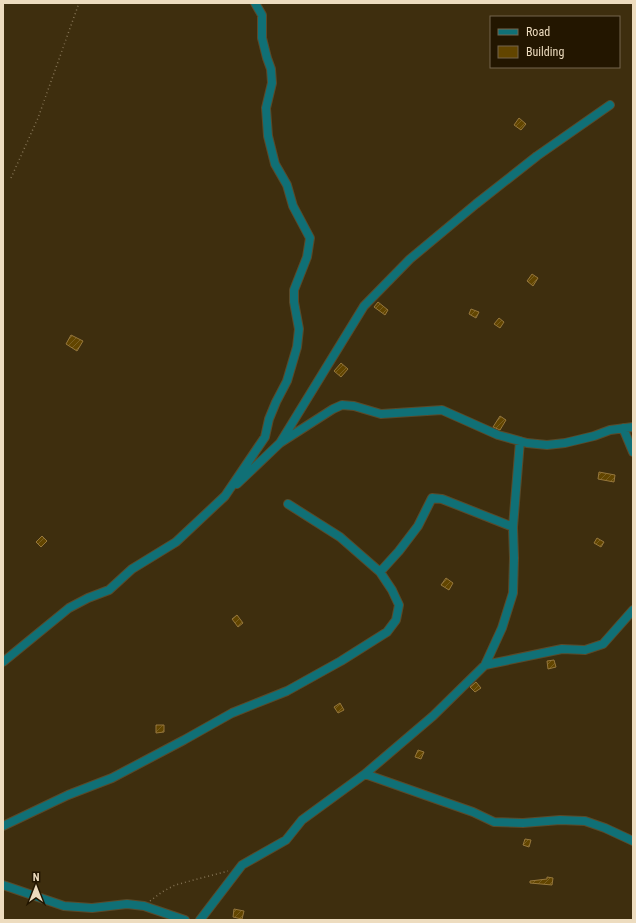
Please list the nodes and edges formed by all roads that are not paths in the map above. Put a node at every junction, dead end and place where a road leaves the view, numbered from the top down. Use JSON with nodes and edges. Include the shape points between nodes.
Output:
{"nodes":[{"id":1,"x":255,"y":3,"type":"edge"},
{"id":2,"x":610,"y":105,"type":"dead end"},
{"id":3,"x":633,"y":427,"type":"edge"},
{"id":4,"x":623,"y":428,"type":"junction"},
{"id":5,"x":280,"y":442,"type":"junction"},
{"id":6,"x":520,"y":442,"type":"junction"},
{"id":7,"x":633,"y":452,"type":"edge"},
{"id":8,"x":225,"y":496,"type":"junction"},
{"id":9,"x":288,"y":504,"type":"dead end"},
{"id":10,"x":513,"y":526,"type":"junction"},
{"id":11,"x":380,"y":572,"type":"junction"},
{"id":12,"x":633,"y":610,"type":"edge"},
{"id":13,"x":623,"y":619,"type":"junction"},
{"id":14,"x":633,"y":622,"type":"edge"},
{"id":15,"x":3,"y":662,"type":"edge"},
{"id":16,"x":485,"y":665,"type":"junction"},
{"id":17,"x":366,"y":774,"type":"junction"},
{"id":18,"x":3,"y":826,"type":"edge"},
{"id":19,"x":633,"y":841,"type":"edge"},
{"id":20,"x":3,"y":885,"type":"edge"},
{"id":21,"x":185,"y":920,"type":"edge"},
{"id":22,"x":200,"y":920,"type":"edge"}],
"edges":[{"from":1,"to":8,"type":"street","via":[[262,15],[262,38],[271,69],[272,83],[266,108],[268,136],[275,164],[310,238],[307,257],[294,290],[299,329],[291,369],[265,437]]},
{"from":2,"to":5,"type":"street","via":[[537,156],[400,269],[364,306]]},
{"from":3,"to":4,"type":"street"},
{"from":4,"to":6,"type":"street","via":[[565,443],[546,445]]},
{"from":4,"to":7,"type":"street"},
{"from":5,"to":6,"type":"street","via":[[333,408],[342,405],[381,414],[442,410]]},
{"from":5,"to":8,"type":"street"},
{"from":6,"to":10,"type":"street"},
{"from":8,"to":15,"type":"street","via":[[176,542],[132,569],[109,590],[69,608]]},
{"from":9,"to":11,"type":"street","via":[[340,537]]},
{"from":10,"to":11,"type":"street","via":[[442,499],[432,498],[418,526]]},
{"from":10,"to":16,"type":"street","via":[[513,593],[502,628]]},
{"from":11,"to":18,"type":"street","via":[[399,606],[396,620],[387,632],[287,691],[232,713],[112,778],[68,795]]},
{"from":12,"to":13,"type":"street"},
{"from":13,"to":14,"type":"street"},
{"from":13,"to":16,"type":"street","via":[[602,644],[591,648],[562,649]]},
{"from":16,"to":17,"type":"street","via":[[433,716]]},
{"from":17,"to":19,"type":"street","via":[[494,822],[523,824],[560,820],[585,821]]},
{"from":17,"to":22,"type":"street","via":[[302,820],[286,840],[241,867]]},
{"from":20,"to":21,"type":"street","via":[[64,906],[92,908],[127,904],[144,906]]}]}
